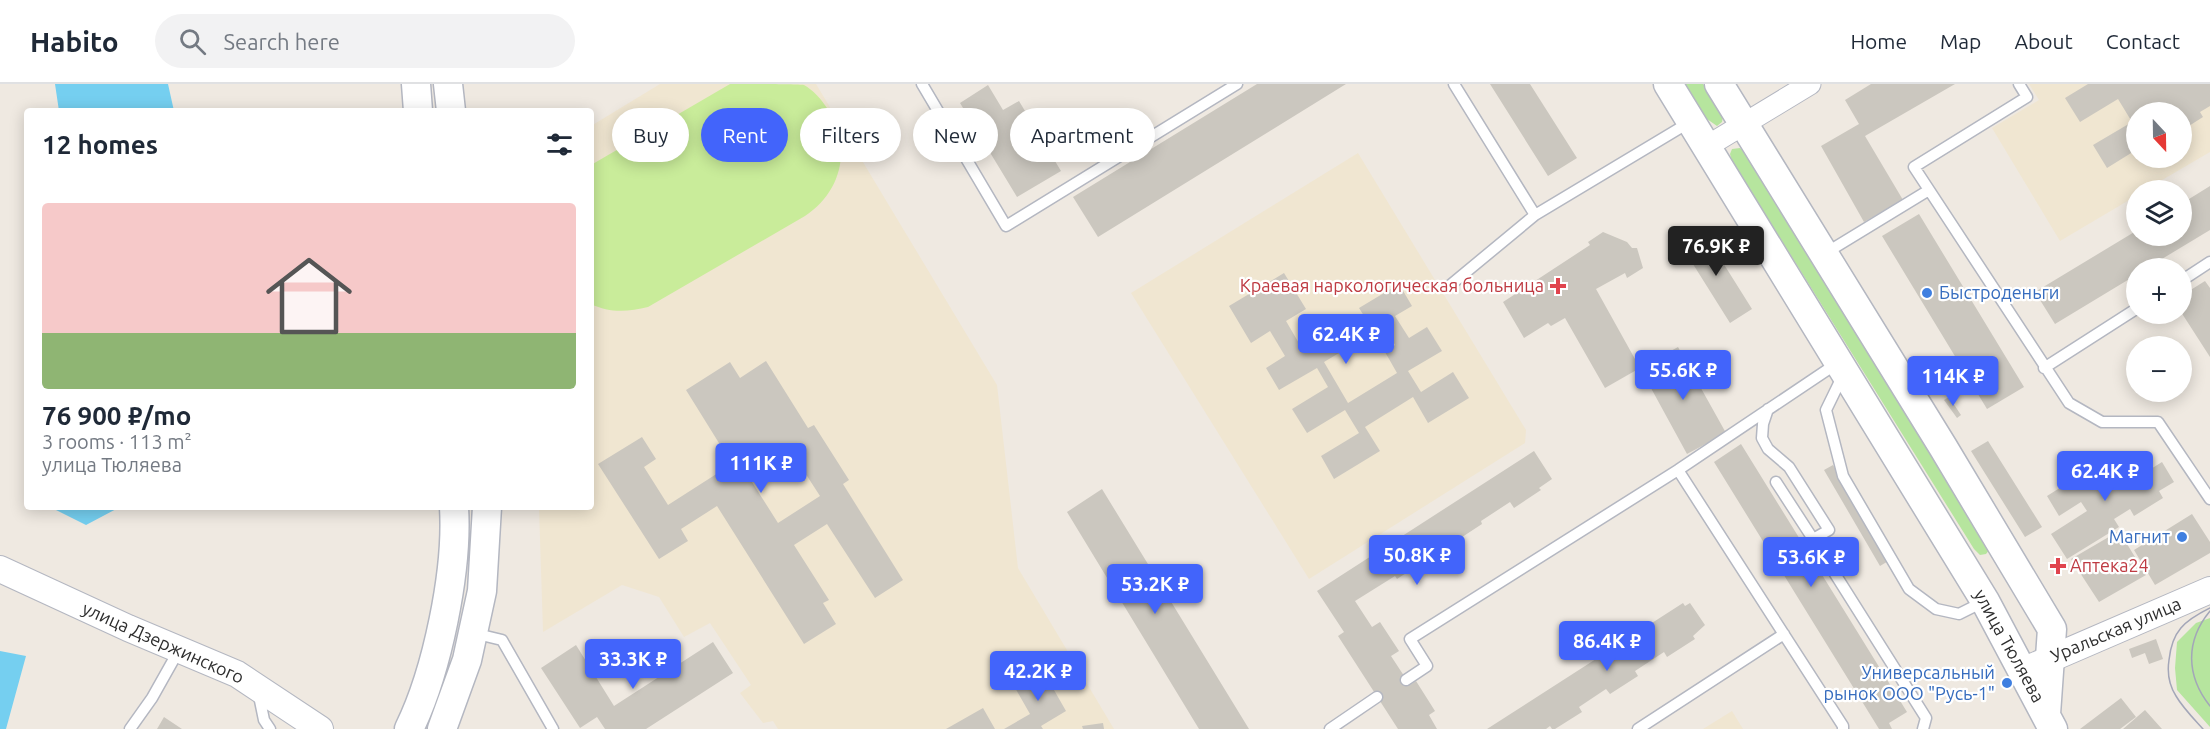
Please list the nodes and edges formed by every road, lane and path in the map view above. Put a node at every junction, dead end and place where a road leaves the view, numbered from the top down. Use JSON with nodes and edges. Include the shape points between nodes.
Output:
{"nodes":[{"id":1,"x":416,"y":84,"type":"edge"},
{"id":2,"x":448,"y":84,"type":"edge"},
{"id":3,"x":922,"y":84,"type":"edge"},
{"id":4,"x":1237,"y":84,"type":"edge"},
{"id":5,"x":1454,"y":84,"type":"edge"},
{"id":6,"x":1668,"y":84,"type":"edge"},
{"id":7,"x":1719,"y":84,"type":"edge"},
{"id":8,"x":1810,"y":84,"type":"edge"},
{"id":9,"x":2019,"y":84,"type":"edge"},
{"id":10,"x":418,"y":108,"type":"edge"},
{"id":11,"x":451,"y":108,"type":"edge"},
{"id":12,"x":1690,"y":122,"type":"junction"},
{"id":13,"x":1744,"y":124,"type":"junction"},
{"id":14,"x":1706,"y":147,"type":"junction"},
{"id":15,"x":1929,"y":190,"type":"junction"},
{"id":16,"x":1534,"y":215,"type":"junction"},
{"id":17,"x":1823,"y":255,"type":"junction"},
{"id":18,"x":2209,"y":264,"type":"edge"},
{"id":19,"x":2192,"y":274,"type":"edge"},
{"id":20,"x":1448,"y":287,"type":"dead end"},
{"id":21,"x":2126,"y":315,"type":"edge"},
{"id":22,"x":1842,"y":367,"type":"junction"},
{"id":23,"x":2044,"y":368,"type":"junction"},
{"id":24,"x":1768,"y":408,"type":"junction"},
{"id":25,"x":1678,"y":470,"type":"junction"},
{"id":26,"x":1776,"y":482,"type":"dead end"},
{"id":27,"x":2210,"y":499,"type":"edge"},
{"id":28,"x":454,"y":510,"type":"edge"},
{"id":29,"x":487,"y":510,"type":"edge"},
{"id":30,"x":1813,"y":540,"type":"junction"},
{"id":31,"x":0,"y":569,"type":"edge"},
{"id":32,"x":2022,"y":579,"type":"junction"},
{"id":33,"x":2210,"y":590,"type":"edge"},
{"id":34,"x":1985,"y":601,"type":"junction"},
{"id":35,"x":472,"y":633,"type":"junction"},
{"id":36,"x":1784,"y":634,"type":"junction"},
{"id":37,"x":179,"y":650,"type":"junction"},
{"id":38,"x":2049,"y":659,"type":"junction"},
{"id":39,"x":2023,"y":670,"type":"junction"},
{"id":40,"x":1406,"y":680,"type":"dead end"},
{"id":41,"x":258,"y":688,"type":"junction"},
{"id":42,"x":1377,"y":697,"type":"dead end"},
{"id":43,"x":2049,"y":722,"type":"edge"},
{"id":44,"x":130,"y":729,"type":"edge"},
{"id":45,"x":270,"y":729,"type":"edge"},
{"id":46,"x":320,"y":729,"type":"edge"},
{"id":47,"x":408,"y":729,"type":"edge"},
{"id":48,"x":442,"y":729,"type":"edge"},
{"id":49,"x":553,"y":729,"type":"edge"},
{"id":50,"x":1330,"y":729,"type":"edge"},
{"id":51,"x":1638,"y":729,"type":"edge"},
{"id":52,"x":1843,"y":729,"type":"edge"},
{"id":53,"x":1923,"y":729,"type":"edge"}],
"edges":[{"from":1,"to":10,"type":"main road"},
{"from":2,"to":11,"type":"main road"},
{"from":3,"to":4,"type":"lane","via":[[1006,226]]},
{"from":5,"to":16,"type":"lane"},
{"from":6,"to":12,"type":"main road","name":"улица Тюляева"},
{"from":7,"to":13,"type":"main road","name":"улица Тюляева"},
{"from":8,"to":13,"type":"street"},
{"from":9,"to":15,"type":"lane","via":[[2027,97],[1914,167]]},
{"from":12,"to":14,"type":"main road","name":"улица Тюляева"},
{"from":12,"to":16,"type":"lane"},
{"from":13,"to":14,"type":"street"},
{"from":13,"to":17,"type":"main road","name":"улица Тюляева"},
{"from":14,"to":22,"type":"main road","name":"улица Тюляева"},
{"from":15,"to":17,"type":"lane"},
{"from":15,"to":23,"type":"lane"},
{"from":16,"to":20,"type":"lane"},
{"from":17,"to":32,"type":"main road","name":"улица Тюляева"},
{"from":18,"to":19,"type":"lane"},
{"from":21,"to":23,"type":"lane"},
{"from":22,"to":24,"type":"lane"},
{"from":22,"to":34,"type":"main road","name":"улица Тюляева"},
{"from":22,"to":34,"type":"lane","via":[[1826,410],[1843,476],[1909,589],[1936,609],[1959,614]]},
{"from":23,"to":27,"type":"lane","via":[[2069,403],[2102,423],[2158,422]]},
{"from":24,"to":25,"type":"lane"},
{"from":24,"to":30,"type":"lane","via":[[1762,438],[1768,449],[1790,467],[1829,530]]},
{"from":25,"to":36,"type":"lane"},
{"from":25,"to":40,"type":"lane","via":[[1410,639],[1427,666]]},
{"from":26,"to":30,"type":"lane"},
{"from":28,"to":47,"type":"main road","via":[[449,585],[437,649]]},
{"from":29,"to":35,"type":"main road","via":[[482,591]]},
{"from":30,"to":53,"type":"lane","via":[[1926,717]]},
{"from":31,"to":37,"type":"street","name":"улица Дзержинского"},
{"from":32,"to":34,"type":"main road"},
{"from":32,"to":38,"type":"main road","name":"улица Тюляева","via":[[2052,628]]},
{"from":33,"to":38,"type":"street","name":"Уральская улица"},
{"from":34,"to":39,"type":"main road","name":"улица Тюляева"},
{"from":35,"to":48,"type":"main road","via":[[467,660]]},
{"from":35,"to":49,"type":"lane","via":[[502,640]]},
{"from":36,"to":51,"type":"lane"},
{"from":36,"to":52,"type":"lane"},
{"from":37,"to":41,"type":"street","name":"улица Дзержинского","via":[[237,674]]},
{"from":37,"to":44,"type":"lane"},
{"from":38,"to":39,"type":"street","name":"Уральская улица"},
{"from":38,"to":43,"type":"main road","name":"улица Тюляева"},
{"from":39,"to":43,"type":"main road","name":"улица Тюляева"},
{"from":41,"to":45,"type":"lane","via":[[264,720]]},
{"from":41,"to":46,"type":"street","name":"улица Дзержинского"},
{"from":42,"to":50,"type":"lane"}]}
